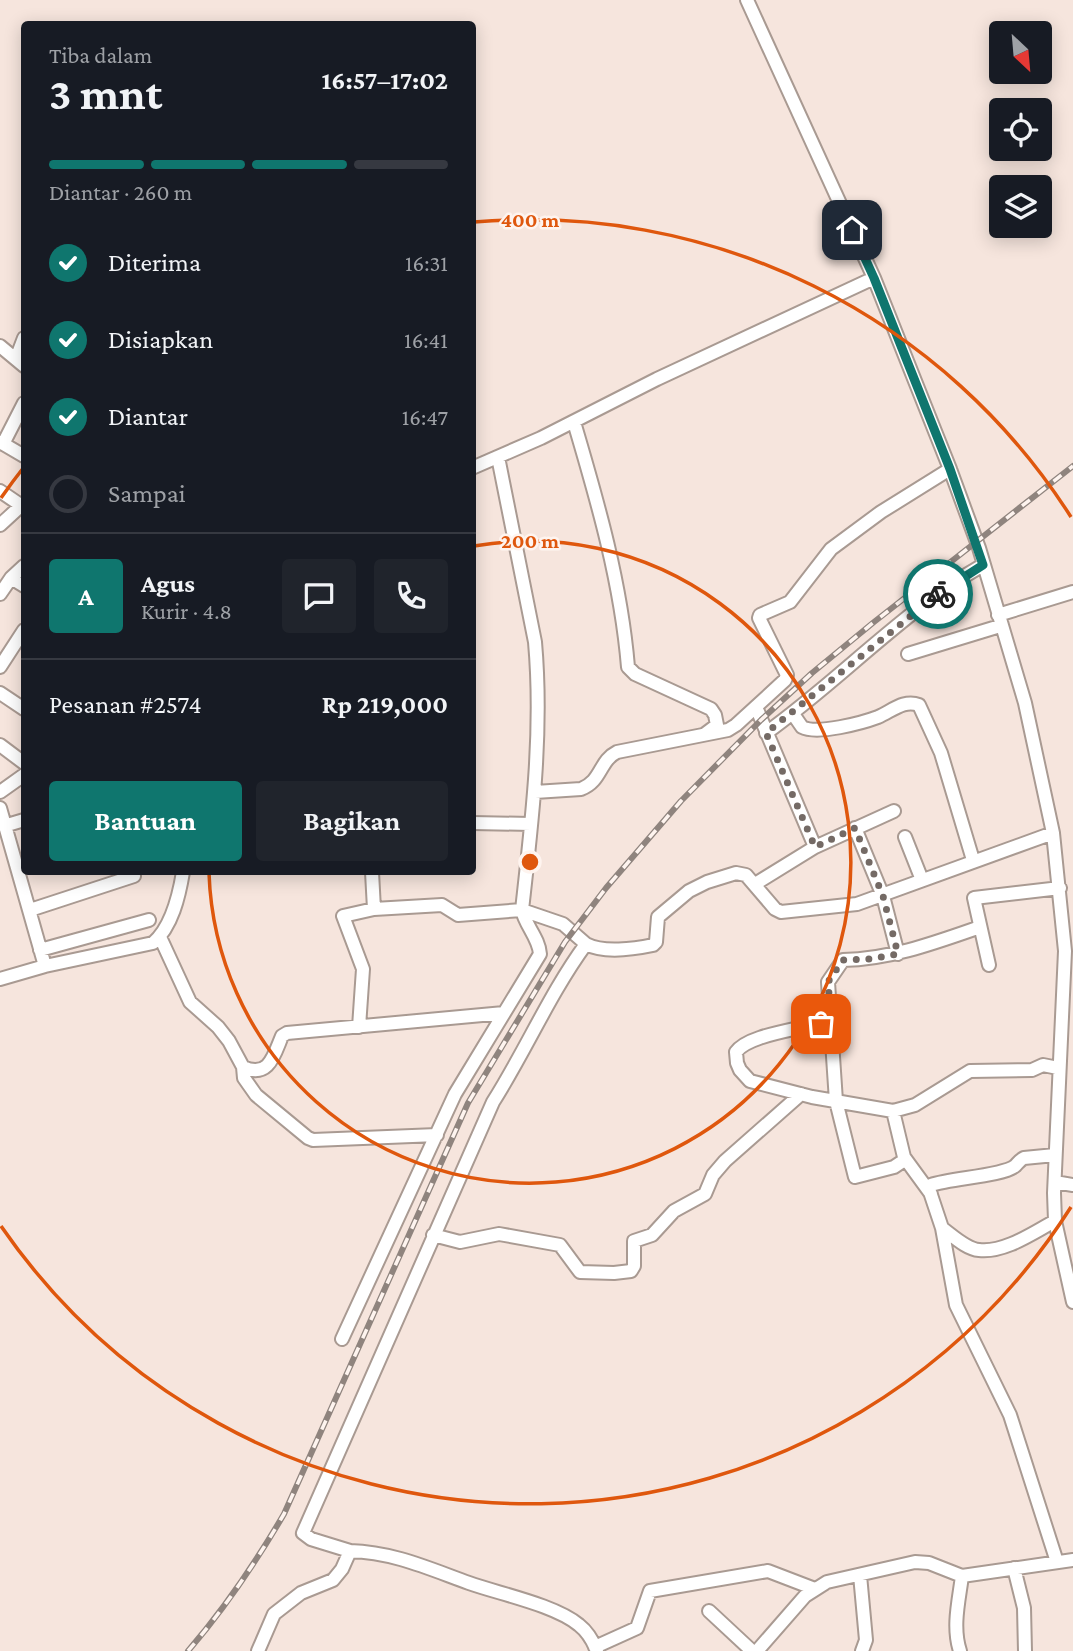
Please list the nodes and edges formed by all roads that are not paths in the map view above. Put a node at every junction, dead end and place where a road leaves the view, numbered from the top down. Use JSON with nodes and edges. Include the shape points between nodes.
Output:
{"nodes":[{"id":1,"x":747,"y":0,"type":"edge"},
{"id":2,"x":874,"y":278,"type":"junction"},
{"id":3,"x":0,"y":346,"type":"edge"},
{"id":4,"x":20,"y":362,"type":"edge"},
{"id":5,"x":21,"y":408,"type":"edge"},
{"id":6,"x":574,"y":422,"type":"junction"},
{"id":7,"x":2,"y":443,"type":"edge"},
{"id":8,"x":21,"y":454,"type":"edge"},
{"id":9,"x":498,"y":457,"type":"junction"},
{"id":10,"x":476,"y":466,"type":"edge"},
{"id":11,"x":950,"y":469,"type":"junction"},
{"id":12,"x":0,"y":491,"type":"edge"},
{"id":13,"x":21,"y":504,"type":"edge"},
{"id":14,"x":21,"y":507,"type":"edge"},
{"id":15,"x":0,"y":525,"type":"edge"},
{"id":16,"x":983,"y":565,"type":"junction"},
{"id":17,"x":21,"y":569,"type":"edge"},
{"id":18,"x":11,"y":578,"type":"junction"},
{"id":19,"x":21,"y":584,"type":"edge"},
{"id":20,"x":1073,"y":592,"type":"edge"},
{"id":21,"x":0,"y":594,"type":"edge"},
{"id":22,"x":999,"y":620,"type":"junction"},
{"id":23,"x":21,"y":635,"type":"edge"},
{"id":24,"x":908,"y":654,"type":"dead end"},
{"id":25,"x":0,"y":667,"type":"edge"},
{"id":26,"x":0,"y":693,"type":"edge"},
{"id":27,"x":21,"y":705,"type":"edge"},
{"id":28,"x":756,"y":707,"type":"junction"},
{"id":29,"x":793,"y":713,"type":"junction"},
{"id":30,"x":766,"y":733,"type":"junction"},
{"id":31,"x":705,"y":734,"type":"junction"},
{"id":32,"x":0,"y":745,"type":"edge"},
{"id":33,"x":21,"y":761,"type":"edge"},
{"id":34,"x":21,"y":777,"type":"edge"},
{"id":35,"x":0,"y":792,"type":"edge"},
{"id":36,"x":535,"y":792,"type":"junction"},
{"id":37,"x":0,"y":808,"type":"edge"},
{"id":38,"x":894,"y":811,"type":"dead end"},
{"id":39,"x":21,"y":821,"type":"edge"},
{"id":40,"x":476,"y":822,"type":"edge"},
{"id":41,"x":531,"y":824,"type":"junction"},
{"id":42,"x":5,"y":826,"type":"junction"},
{"id":43,"x":855,"y":828,"type":"junction"},
{"id":44,"x":1053,"y":833,"type":"junction"},
{"id":45,"x":905,"y":838,"type":"dead end"},
{"id":46,"x":815,"y":847,"type":"junction"},
{"id":47,"x":973,"y":860,"type":"junction"},
{"id":48,"x":21,"y":867,"type":"edge"},
{"id":49,"x":23,"y":875,"type":"edge"},
{"id":50,"x":182,"y":875,"type":"edge"},
{"id":51,"x":372,"y":875,"type":"edge"},
{"id":52,"x":134,"y":876,"type":"dead end"},
{"id":53,"x":922,"y":880,"type":"junction"},
{"id":54,"x":755,"y":884,"type":"junction"},
{"id":55,"x":1059,"y":888,"type":"junction"},
{"id":56,"x":883,"y":896,"type":"junction"},
{"id":57,"x":374,"y":909,"type":"junction"},
{"id":58,"x":30,"y":910,"type":"junction"},
{"id":59,"x":522,"y":910,"type":"junction"},
{"id":60,"x":149,"y":919,"type":"dead end"},
{"id":61,"x":979,"y":927,"type":"junction"},
{"id":62,"x":160,"y":937,"type":"junction"},
{"id":63,"x":586,"y":944,"type":"junction"},
{"id":64,"x":40,"y":950,"type":"junction"},
{"id":65,"x":898,"y":954,"type":"junction"},
{"id":66,"x":989,"y":965,"type":"dead end"},
{"id":67,"x":45,"y":966,"type":"junction"},
{"id":68,"x":0,"y":979,"type":"edge"},
{"id":69,"x":504,"y":1013,"type":"junction"},
{"id":70,"x":831,"y":1019,"type":"junction"},
{"id":71,"x":359,"y":1027,"type":"junction"},
{"id":72,"x":243,"y":1067,"type":"junction"},
{"id":73,"x":1058,"y":1068,"type":"junction"},
{"id":74,"x":801,"y":1094,"type":"junction"},
{"id":75,"x":836,"y":1101,"type":"junction"},
{"id":76,"x":893,"y":1111,"type":"junction"},
{"id":77,"x":437,"y":1135,"type":"junction"},
{"id":78,"x":1055,"y":1155,"type":"junction"},
{"id":79,"x":904,"y":1157,"type":"junction"},
{"id":80,"x":1055,"y":1182,"type":"junction"},
{"id":81,"x":1073,"y":1185,"type":"edge"},
{"id":82,"x":931,"y":1194,"type":"junction"},
{"id":83,"x":1055,"y":1221,"type":"junction"},
{"id":84,"x":942,"y":1228,"type":"junction"},
{"id":85,"x":433,"y":1235,"type":"junction"},
{"id":86,"x":1073,"y":1302,"type":"edge"},
{"id":87,"x":342,"y":1339,"type":"dead end"},
{"id":88,"x":350,"y":1551,"type":"junction"},
{"id":89,"x":1073,"y":1560,"type":"edge"},
{"id":90,"x":1057,"y":1562,"type":"junction"},
{"id":91,"x":1014,"y":1568,"type":"junction"},
{"id":92,"x":860,"y":1575,"type":"junction"},
{"id":93,"x":962,"y":1576,"type":"junction"},
{"id":94,"x":815,"y":1589,"type":"junction"},
{"id":95,"x":709,"y":1611,"type":"dead end"},
{"id":96,"x":596,"y":1649,"type":"edge"},
{"id":97,"x":258,"y":1651,"type":"edge"},
{"id":98,"x":754,"y":1651,"type":"edge"},
{"id":99,"x":862,"y":1651,"type":"edge"},
{"id":100,"x":960,"y":1651,"type":"edge"},
{"id":101,"x":1025,"y":1651,"type":"edge"}],
"edges":[{"from":1,"to":2,"type":"street"},
{"from":2,"to":6,"type":"street"},
{"from":2,"to":11,"type":"street"},
{"from":3,"to":4,"type":"street"},
{"from":5,"to":7,"type":"street"},
{"from":6,"to":9,"type":"street"},
{"from":6,"to":31,"type":"street","via":[[617,581],[628,667],[711,709],[717,725]]},
{"from":7,"to":8,"type":"street"},
{"from":9,"to":10,"type":"street"},
{"from":9,"to":36,"type":"street","via":[[535,642],[539,704]]},
{"from":11,"to":16,"type":"street"},
{"from":11,"to":28,"type":"street","via":[[831,549],[790,602],[760,615],[786,675]]},
{"from":12,"to":13,"type":"street"},
{"from":14,"to":15,"type":"street"},
{"from":16,"to":22,"type":"street"},
{"from":16,"to":29,"type":"street","via":[[936,596]]},
{"from":17,"to":18,"type":"street"},
{"from":18,"to":19,"type":"street"},
{"from":18,"to":21,"type":"street"},
{"from":20,"to":22,"type":"street"},
{"from":22,"to":24,"type":"street"},
{"from":22,"to":44,"type":"street","via":[[1025,703]]},
{"from":23,"to":25,"type":"street"},
{"from":26,"to":27,"type":"street"},
{"from":28,"to":30,"type":"street"},
{"from":28,"to":31,"type":"street","via":[[732,728]]},
{"from":29,"to":30,"type":"street"},
{"from":29,"to":47,"type":"street","via":[[802,727],[818,730],[873,719],[904,704],[919,705],[941,753]]},
{"from":30,"to":46,"type":"street"},
{"from":31,"to":36,"type":"street","via":[[612,754],[597,778],[581,789]]},
{"from":32,"to":33,"type":"street"},
{"from":34,"to":35,"type":"street"},
{"from":36,"to":41,"type":"street"},
{"from":37,"to":42,"type":"street"},
{"from":38,"to":43,"type":"street"},
{"from":39,"to":42,"type":"street"},
{"from":40,"to":41,"type":"street"},
{"from":41,"to":59,"type":"street"},
{"from":42,"to":48,"type":"street"},
{"from":43,"to":46,"type":"street"},
{"from":43,"to":56,"type":"street"},
{"from":44,"to":47,"type":"street"},
{"from":44,"to":55,"type":"street"},
{"from":45,"to":53,"type":"street"},
{"from":46,"to":54,"type":"street"},
{"from":47,"to":53,"type":"street"},
{"from":49,"to":58,"type":"street"},
{"from":50,"to":62,"type":"street"},
{"from":51,"to":57,"type":"street"},
{"from":52,"to":58,"type":"street"},
{"from":53,"to":56,"type":"street"},
{"from":54,"to":56,"type":"street","via":[[781,912],[857,904]]},
{"from":54,"to":63,"type":"street","via":[[736,873],[688,891],[658,917],[653,945],[594,948]]},
{"from":55,"to":61,"type":"street","via":[[975,897]]},
{"from":55,"to":73,"type":"street","via":[[1065,951]]},
{"from":56,"to":65,"type":"street"},
{"from":57,"to":59,"type":"street","via":[[442,905],[458,915]]},
{"from":57,"to":71,"type":"street","via":[[343,916],[363,969]]},
{"from":58,"to":64,"type":"street"},
{"from":59,"to":63,"type":"street","via":[[563,924]]},
{"from":59,"to":69,"type":"street","via":[[540,954]]},
{"from":60,"to":64,"type":"street"},
{"from":61,"to":65,"type":"street"},
{"from":61,"to":66,"type":"street"},
{"from":62,"to":67,"type":"street","via":[[147,945]]},
{"from":62,"to":72,"type":"street","via":[[190,1002],[223,1033]]},
{"from":63,"to":85,"type":"street","via":[[493,1102]]},
{"from":64,"to":67,"type":"street"},
{"from":65,"to":70,"type":"street","via":[[843,960],[828,982]]},
{"from":67,"to":68,"type":"street"},
{"from":69,"to":71,"type":"street"},
{"from":69,"to":77,"type":"street","via":[[455,1094]]},
{"from":70,"to":74,"type":"street","via":[[744,1043],[736,1052],[740,1070],[750,1080]]},
{"from":70,"to":75,"type":"street"},
{"from":71,"to":72,"type":"street","via":[[287,1034],[268,1066],[252,1071]]},
{"from":72,"to":77,"type":"street","via":[[244,1078],[256,1095],[313,1140]]},
{"from":73,"to":76,"type":"street","via":[[970,1071],[915,1105]]},
{"from":73,"to":78,"type":"street"},
{"from":74,"to":75,"type":"street"},
{"from":74,"to":85,"type":"street","via":[[725,1161],[705,1194],[666,1217],[652,1235],[634,1241],[631,1271],[580,1272],[560,1245],[499,1234],[460,1242]]},
{"from":75,"to":76,"type":"street"},
{"from":75,"to":79,"type":"street","via":[[855,1177],[894,1167]]},
{"from":76,"to":79,"type":"street"},
{"from":77,"to":87,"type":"street"},
{"from":78,"to":80,"type":"street"},
{"from":78,"to":82,"type":"street","via":[[1024,1158],[1001,1172],[933,1184]]},
{"from":79,"to":82,"type":"street"},
{"from":80,"to":81,"type":"street"},
{"from":80,"to":83,"type":"street"},
{"from":82,"to":84,"type":"street"},
{"from":83,"to":84,"type":"street","via":[[1021,1239],[979,1250]]},
{"from":83,"to":86,"type":"street"},
{"from":84,"to":90,"type":"street","via":[[956,1305],[1010,1415]]},
{"from":85,"to":88,"type":"street","via":[[303,1533]]},
{"from":88,"to":96,"type":"street","via":[[414,1562],[559,1612],[580,1625]]},
{"from":88,"to":97,"type":"street","via":[[333,1580],[301,1593],[274,1614]]},
{"from":89,"to":90,"type":"street"},
{"from":90,"to":91,"type":"street"},
{"from":91,"to":93,"type":"street"},
{"from":91,"to":101,"type":"street","via":[[1024,1608]]},
{"from":92,"to":93,"type":"street","via":[[915,1562]]},
{"from":92,"to":94,"type":"street"},
{"from":92,"to":99,"type":"street","via":[[866,1640]]},
{"from":93,"to":100,"type":"street","via":[[956,1628]]},
{"from":94,"to":96,"type":"street","via":[[768,1571],[650,1591],[638,1628]]},
{"from":94,"to":98,"type":"street"},
{"from":95,"to":98,"type":"street"}]}
